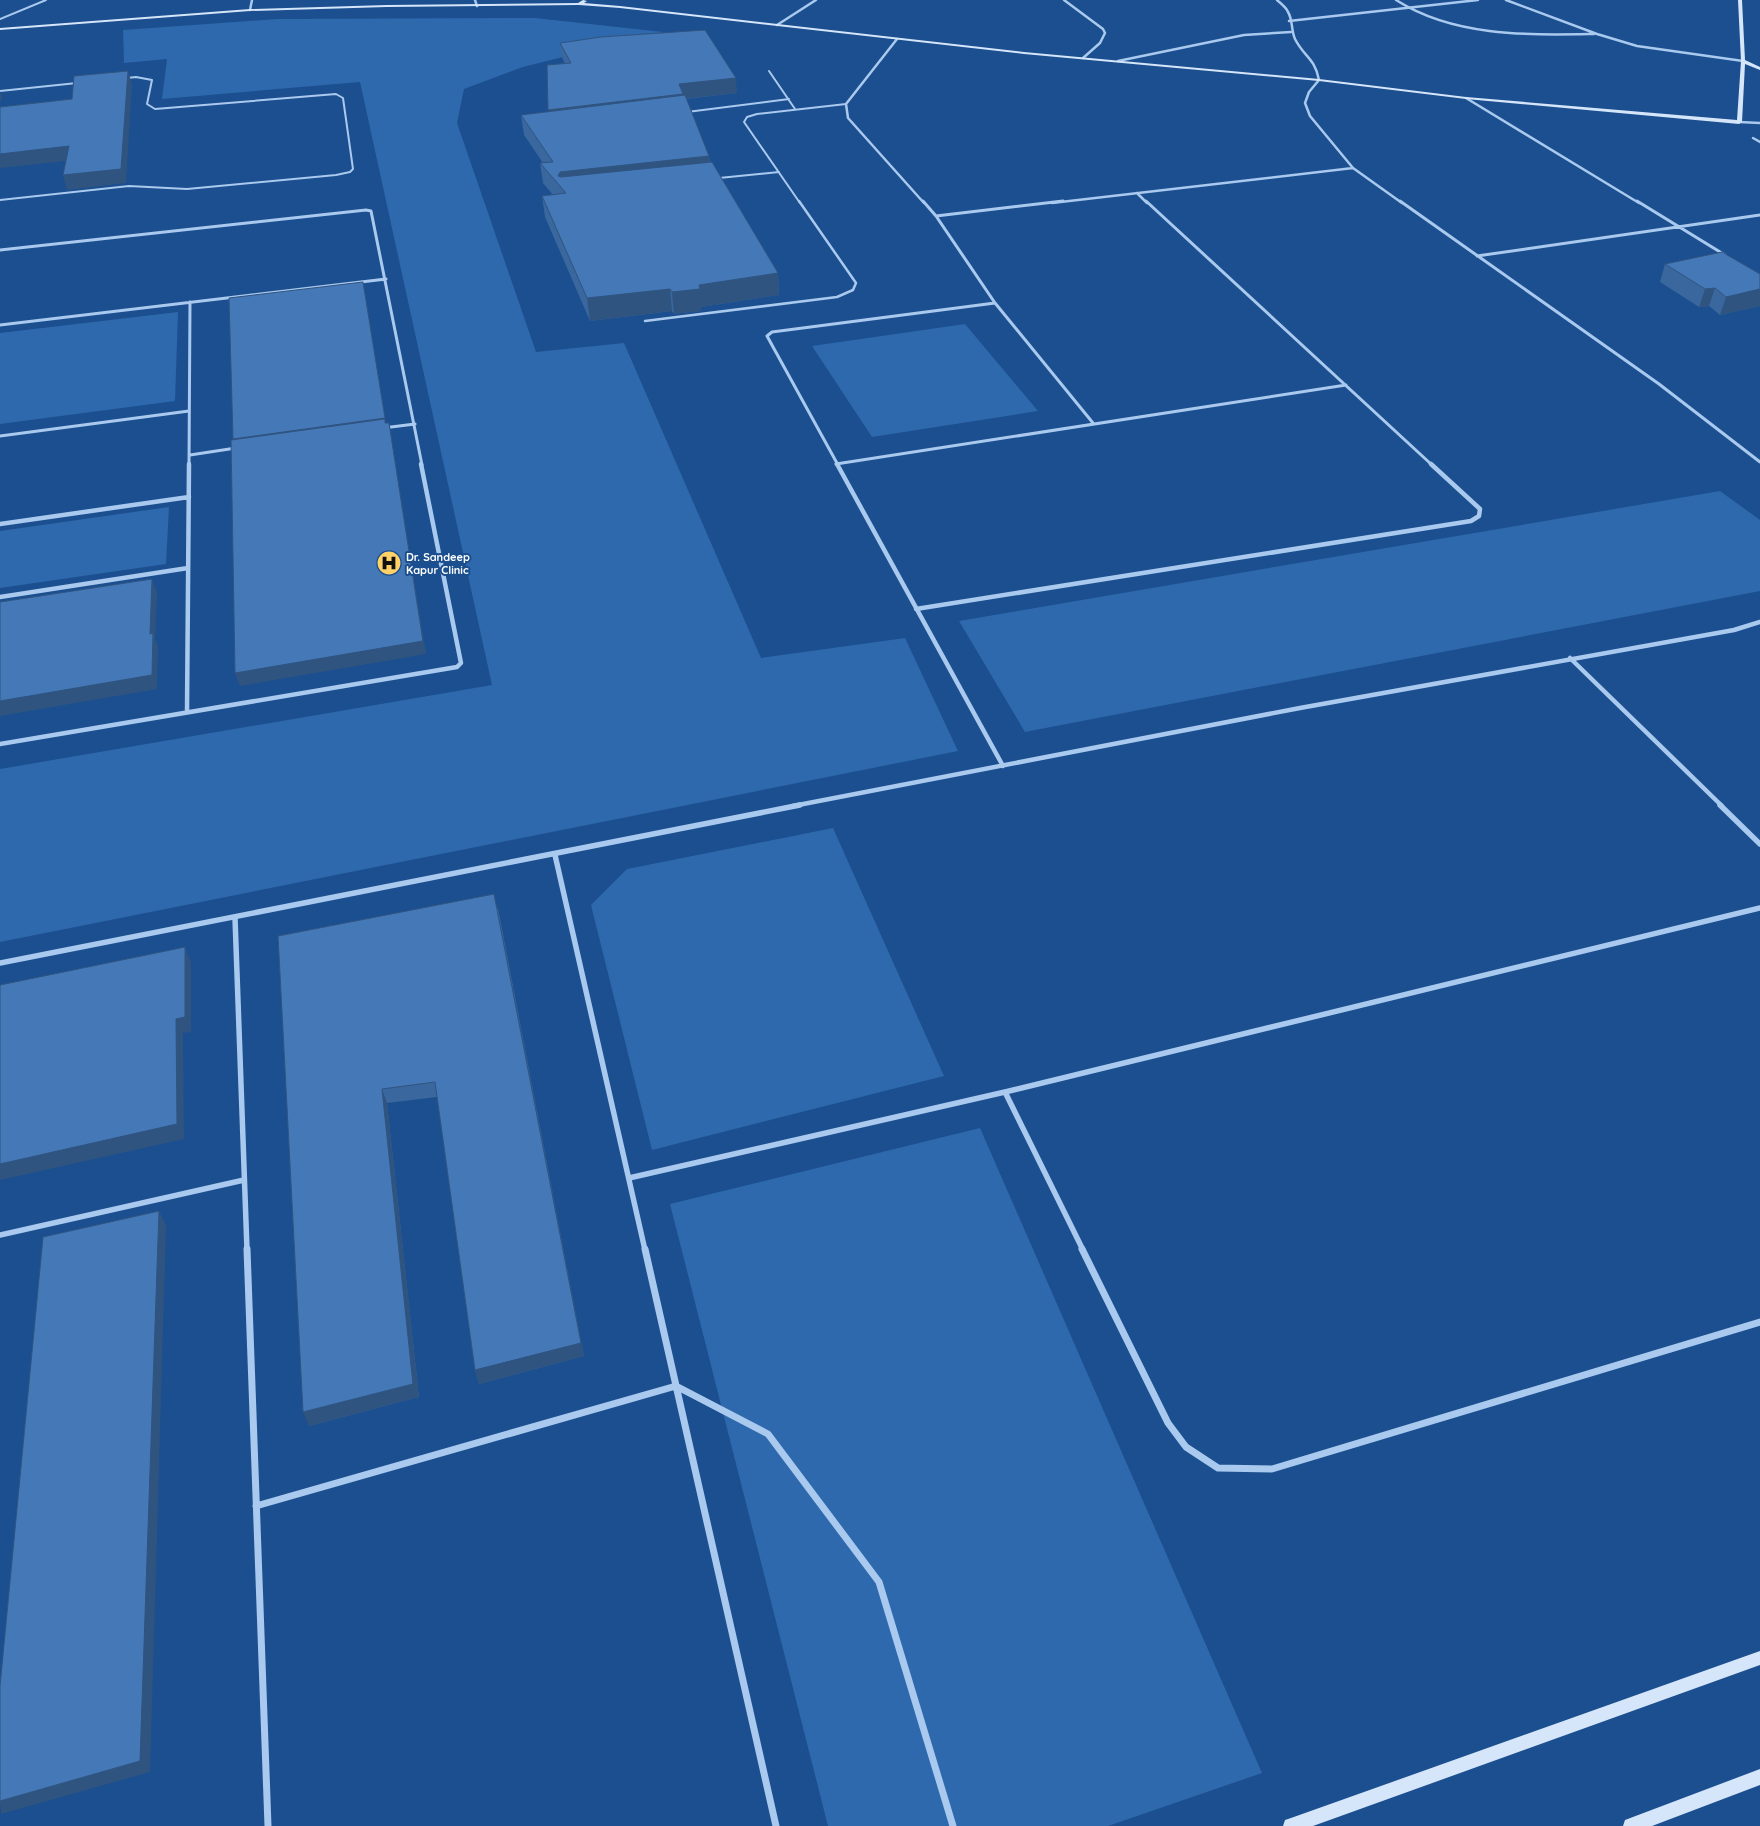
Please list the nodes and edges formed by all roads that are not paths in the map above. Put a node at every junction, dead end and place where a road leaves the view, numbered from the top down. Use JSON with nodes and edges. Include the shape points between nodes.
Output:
{"nodes":[{"id":1,"x":46,"y":0,"type":"edge"},
{"id":2,"x":252,"y":0,"type":"edge"},
{"id":3,"x":475,"y":0,"type":"edge"},
{"id":4,"x":588,"y":0,"type":"edge"},
{"id":5,"x":816,"y":0,"type":"edge"},
{"id":6,"x":1064,"y":0,"type":"edge"},
{"id":7,"x":1277,"y":0,"type":"edge"},
{"id":8,"x":1396,"y":0,"type":"edge"},
{"id":9,"x":1478,"y":0,"type":"edge"},
{"id":10,"x":1506,"y":0,"type":"edge"},
{"id":11,"x":1740,"y":0,"type":"edge"},
{"id":12,"x":579,"y":4,"type":"junction"},
{"id":13,"x":477,"y":6,"type":"junction"},
{"id":14,"x":1406,"y":8,"type":"junction"},
{"id":15,"x":250,"y":10,"type":"junction"},
{"id":16,"x":0,"y":19,"type":"edge"},
{"id":17,"x":1289,"y":21,"type":"junction"},
{"id":18,"x":777,"y":25,"type":"junction"},
{"id":19,"x":0,"y":29,"type":"edge"},
{"id":20,"x":1291,"y":32,"type":"junction"},
{"id":21,"x":1597,"y":34,"type":"junction"},
{"id":22,"x":897,"y":39,"type":"junction"},
{"id":23,"x":1083,"y":58,"type":"junction"},
{"id":24,"x":1118,"y":60,"type":"junction"},
{"id":25,"x":1743,"y":61,"type":"junction"},
{"id":26,"x":1760,"y":69,"type":"edge"},
{"id":27,"x":769,"y":71,"type":"dead end"},
{"id":28,"x":126,"y":78,"type":"edge"},
{"id":29,"x":1319,"y":80,"type":"junction"},
{"id":30,"x":78,"y":83,"type":"edge"},
{"id":31,"x":0,"y":91,"type":"edge"},
{"id":32,"x":1466,"y":98,"type":"junction"},
{"id":33,"x":789,"y":99,"type":"junction"},
{"id":34,"x":846,"y":104,"type":"junction"},
{"id":35,"x":795,"y":109,"type":"junction"},
{"id":36,"x":683,"y":112,"type":"edge"},
{"id":37,"x":1739,"y":122,"type":"junction"},
{"id":38,"x":1760,"y":123,"type":"edge"},
{"id":39,"x":1753,"y":138,"type":"dead end"},
{"id":40,"x":1760,"y":142,"type":"edge"},
{"id":41,"x":1353,"y":168,"type":"junction"},
{"id":42,"x":779,"y":172,"type":"junction"},
{"id":43,"x":710,"y":180,"type":"edge"},
{"id":44,"x":1137,"y":193,"type":"junction"},
{"id":45,"x":0,"y":200,"type":"edge"},
{"id":46,"x":1760,"y":215,"type":"edge"},
{"id":47,"x":936,"y":216,"type":"junction"},
{"id":48,"x":1679,"y":227,"type":"junction"},
{"id":49,"x":0,"y":250,"type":"edge"},
{"id":50,"x":1476,"y":256,"type":"junction"},
{"id":51,"x":1728,"y":256,"type":"edge"},
{"id":52,"x":386,"y":279,"type":"junction"},
{"id":53,"x":190,"y":302,"type":"junction"},
{"id":54,"x":995,"y":303,"type":"junction"},
{"id":55,"x":645,"y":321,"type":"edge"},
{"id":56,"x":0,"y":325,"type":"edge"},
{"id":57,"x":1346,"y":385,"type":"junction"},
{"id":58,"x":189,"y":411,"type":"junction"},
{"id":59,"x":415,"y":424,"type":"junction"},
{"id":60,"x":1093,"y":424,"type":"junction"},
{"id":61,"x":376,"y":429,"type":"edge"},
{"id":62,"x":0,"y":436,"type":"edge"},
{"id":63,"x":239,"y":448,"type":"edge"},
{"id":64,"x":190,"y":455,"type":"junction"},
{"id":65,"x":1760,"y":462,"type":"edge"},
{"id":66,"x":836,"y":464,"type":"junction"},
{"id":67,"x":189,"y":497,"type":"junction"},
{"id":68,"x":0,"y":524,"type":"edge"},
{"id":69,"x":188,"y":568,"type":"junction"},
{"id":70,"x":0,"y":597,"type":"edge"},
{"id":71,"x":916,"y":609,"type":"junction"},
{"id":72,"x":1760,"y":622,"type":"edge"},
{"id":73,"x":1570,"y":658,"type":"junction"},
{"id":74,"x":187,"y":712,"type":"junction"},
{"id":75,"x":0,"y":744,"type":"edge"},
{"id":76,"x":1003,"y":766,"type":"junction"},
{"id":77,"x":1760,"y":844,"type":"edge"},
{"id":78,"x":555,"y":855,"type":"junction"},
{"id":79,"x":1760,"y":908,"type":"edge"},
{"id":80,"x":234,"y":918,"type":"junction"},
{"id":81,"x":0,"y":963,"type":"edge"},
{"id":82,"x":1005,"y":1092,"type":"junction"},
{"id":83,"x":629,"y":1178,"type":"junction"},
{"id":84,"x":244,"y":1180,"type":"junction"},
{"id":85,"x":0,"y":1235,"type":"edge"},
{"id":86,"x":1760,"y":1322,"type":"edge"},
{"id":87,"x":676,"y":1386,"type":"junction"},
{"id":88,"x":256,"y":1506,"type":"junction"},
{"id":89,"x":1760,"y":1658,"type":"edge"},
{"id":90,"x":1760,"y":1777,"type":"edge"},
{"id":91,"x":268,"y":1826,"type":"edge"},
{"id":92,"x":776,"y":1826,"type":"edge"},
{"id":93,"x":953,"y":1826,"type":"edge"},
{"id":94,"x":1291,"y":1826,"type":"edge"},
{"id":95,"x":1630,"y":1826,"type":"edge"}],
"edges":[{"from":1,"to":16,"type":"lane"},
{"from":2,"to":15,"type":"street"},
{"from":3,"to":13,"type":"street"},
{"from":4,"to":12,"type":"street"},
{"from":5,"to":18,"type":"street"},
{"from":6,"to":23,"type":"street","via":[[1105,33],[1100,43]]},
{"from":7,"to":17,"type":"street","via":[[1288,11]]},
{"from":8,"to":14,"type":"street"},
{"from":9,"to":14,"type":"street"},
{"from":10,"to":21,"type":"street"},
{"from":11,"to":25,"type":"street"},
{"from":12,"to":13,"type":"street"},
{"from":12,"to":18,"type":"street"},
{"from":13,"to":15,"type":"street"},
{"from":14,"to":17,"type":"street"},
{"from":14,"to":21,"type":"street","via":[[1474,28]]},
{"from":15,"to":19,"type":"street"},
{"from":17,"to":20,"type":"street"},
{"from":18,"to":22,"type":"street"},
{"from":20,"to":24,"type":"street","via":[[1244,35]]},
{"from":20,"to":29,"type":"street","via":[[1300,47],[1314,59]]},
{"from":21,"to":25,"type":"street","via":[[1638,46]]},
{"from":22,"to":23,"type":"street"},
{"from":22,"to":34,"type":"street"},
{"from":23,"to":24,"type":"street"},
{"from":24,"to":29,"type":"street"},
{"from":25,"to":26,"type":"street"},
{"from":25,"to":37,"type":"street"},
{"from":27,"to":33,"type":"lane"},
{"from":28,"to":45,"type":"lane","via":[[152,80],[147,104],[155,109],[341,95],[353,169],[336,175],[187,189],[129,186]]},
{"from":29,"to":32,"type":"street"},
{"from":29,"to":41,"type":"street","via":[[1305,102],[1310,116]]},
{"from":30,"to":31,"type":"lane"},
{"from":32,"to":37,"type":"street"},
{"from":32,"to":48,"type":"street"},
{"from":33,"to":35,"type":"lane"},
{"from":33,"to":36,"type":"lane"},
{"from":34,"to":35,"type":"lane"},
{"from":34,"to":47,"type":"street","via":[[848,118]]},
{"from":35,"to":42,"type":"lane","via":[[751,115],[744,122]]},
{"from":37,"to":38,"type":"street"},
{"from":39,"to":40,"type":"street"},
{"from":41,"to":44,"type":"street"},
{"from":41,"to":50,"type":"street"},
{"from":42,"to":43,"type":"lane"},
{"from":42,"to":55,"type":"lane","via":[[856,283],[853,290],[837,297]]},
{"from":44,"to":47,"type":"street"},
{"from":44,"to":57,"type":"street"},
{"from":46,"to":48,"type":"street"},
{"from":47,"to":54,"type":"street"},
{"from":48,"to":50,"type":"street"},
{"from":48,"to":51,"type":"street"},
{"from":49,"to":52,"type":"street","via":[[369,210]]},
{"from":50,"to":65,"type":"street","via":[[1659,384]]},
{"from":52,"to":53,"type":"street"},
{"from":52,"to":59,"type":"street"},
{"from":53,"to":56,"type":"street"},
{"from":53,"to":58,"type":"street"},
{"from":54,"to":60,"type":"street"},
{"from":54,"to":66,"type":"street","via":[[768,334]]},
{"from":57,"to":60,"type":"street"},
{"from":57,"to":71,"type":"street","via":[[1480,509],[1479,516],[1471,521]]},
{"from":58,"to":62,"type":"street"},
{"from":58,"to":64,"type":"street"},
{"from":59,"to":61,"type":"street"},
{"from":59,"to":74,"type":"street","via":[[461,664]]},
{"from":60,"to":66,"type":"street"},
{"from":63,"to":64,"type":"street"},
{"from":64,"to":67,"type":"street"},
{"from":66,"to":71,"type":"street"},
{"from":67,"to":68,"type":"street"},
{"from":67,"to":69,"type":"street"},
{"from":69,"to":70,"type":"street"},
{"from":69,"to":74,"type":"street"},
{"from":71,"to":76,"type":"street"},
{"from":72,"to":73,"type":"street","via":[[1734,630]]},
{"from":73,"to":76,"type":"street"},
{"from":73,"to":77,"type":"street"},
{"from":74,"to":75,"type":"street"},
{"from":76,"to":78,"type":"street"},
{"from":78,"to":80,"type":"street"},
{"from":78,"to":83,"type":"street"},
{"from":79,"to":82,"type":"street"},
{"from":80,"to":81,"type":"street"},
{"from":80,"to":84,"type":"street"},
{"from":82,"to":83,"type":"street"},
{"from":82,"to":86,"type":"street","via":[[1168,1423],[1186,1447],[1218,1468],[1272,1469]]},
{"from":83,"to":87,"type":"street"},
{"from":84,"to":85,"type":"street"},
{"from":84,"to":88,"type":"street"},
{"from":87,"to":88,"type":"street"},
{"from":87,"to":92,"type":"street"},
{"from":87,"to":93,"type":"street","via":[[768,1434],[879,1582]]},
{"from":88,"to":91,"type":"street"},
{"from":89,"to":94,"type":"street"},
{"from":90,"to":95,"type":"street"}]}
